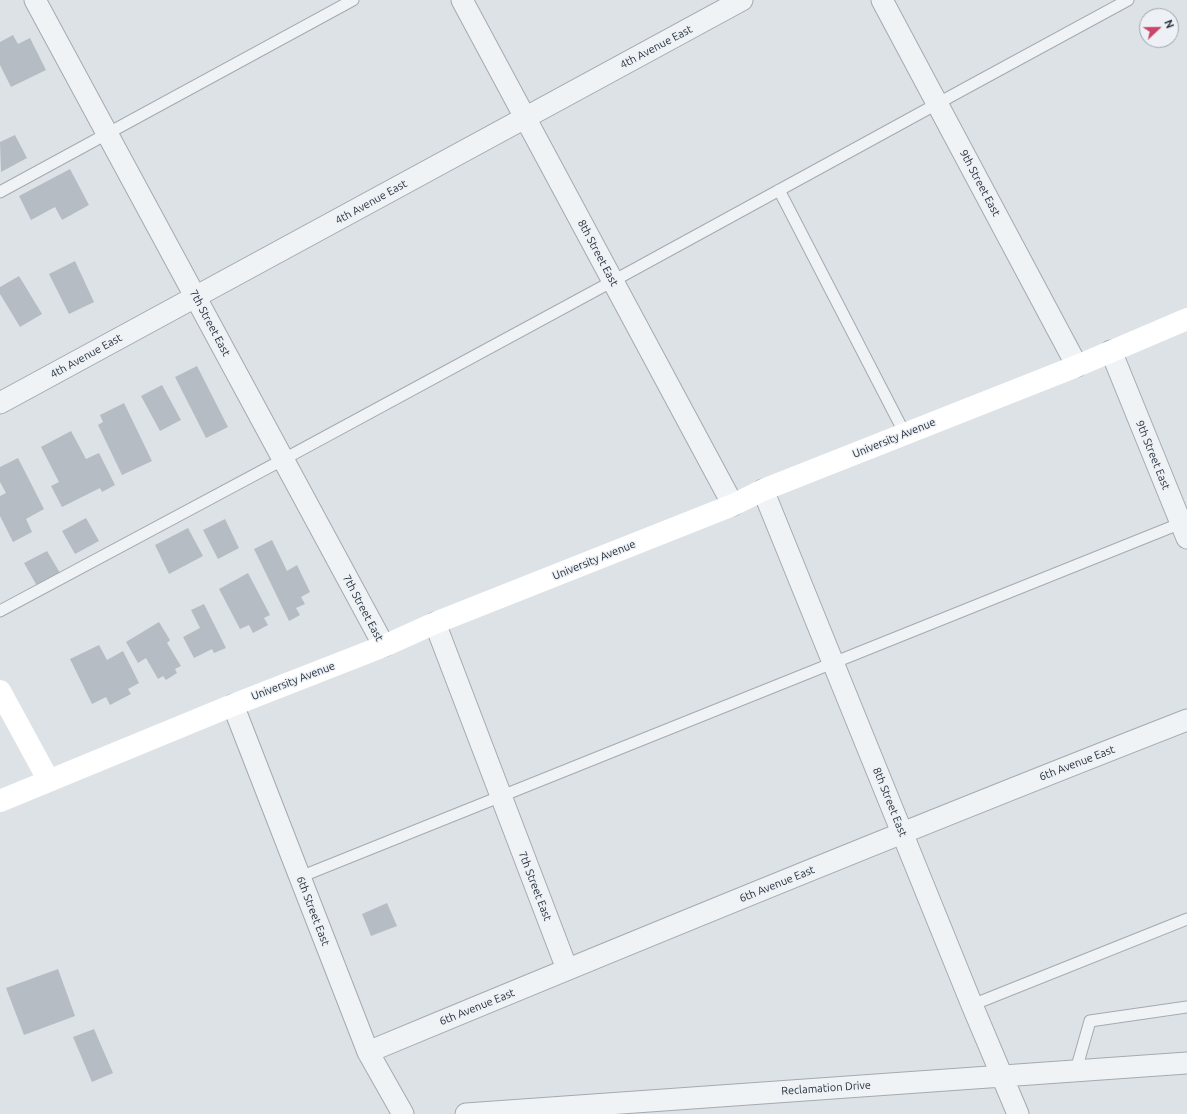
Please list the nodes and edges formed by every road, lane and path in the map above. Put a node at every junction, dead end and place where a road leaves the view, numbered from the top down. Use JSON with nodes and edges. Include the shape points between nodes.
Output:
{"nodes":[{"id":1,"x":35,"y":0,"type":"edge"},
{"id":2,"x":353,"y":0,"type":"edge"},
{"id":3,"x":462,"y":0,"type":"edge"},
{"id":4,"x":742,"y":0,"type":"edge"},
{"id":5,"x":882,"y":0,"type":"edge"},
{"id":6,"x":1128,"y":0,"type":"edge"},
{"id":7,"x":937,"y":103,"type":"junction"},
{"id":8,"x":525,"y":118,"type":"junction"},
{"id":9,"x":107,"y":133,"type":"junction"},
{"id":10,"x":779,"y":190,"type":"junction"},
{"id":11,"x":0,"y":192,"type":"edge"},
{"id":12,"x":613,"y":281,"type":"junction"},
{"id":13,"x":196,"y":297,"type":"junction"},
{"id":14,"x":1187,"y":319,"type":"edge"},
{"id":15,"x":1111,"y":351,"type":"junction"},
{"id":16,"x":1077,"y":366,"type":"junction"},
{"id":17,"x":0,"y":404,"type":"edge"},
{"id":18,"x":905,"y":434,"type":"junction"},
{"id":19,"x":284,"y":460,"type":"junction"},
{"id":20,"x":763,"y":490,"type":"junction"},
{"id":21,"x":733,"y":505,"type":"junction"},
{"id":22,"x":1185,"y":527,"type":"edge"},
{"id":23,"x":0,"y":611,"type":"edge"},
{"id":24,"x":435,"y":623,"type":"junction"},
{"id":25,"x":384,"y":646,"type":"junction"},
{"id":26,"x":834,"y":663,"type":"junction"},
{"id":27,"x":0,"y":691,"type":"edge"},
{"id":28,"x":233,"y":705,"type":"junction"},
{"id":29,"x":1187,"y":720,"type":"edge"},
{"id":30,"x":49,"y":781,"type":"junction"},
{"id":31,"x":501,"y":796,"type":"junction"},
{"id":32,"x":0,"y":801,"type":"edge"},
{"id":33,"x":902,"y":833,"type":"junction"},
{"id":34,"x":300,"y":876,"type":"junction"},
{"id":35,"x":1187,"y":920,"type":"edge"},
{"id":36,"x":567,"y":969,"type":"junction"},
{"id":37,"x":972,"y":1005,"type":"junction"},
{"id":38,"x":1187,"y":1007,"type":"edge"},
{"id":39,"x":368,"y":1052,"type":"junction"},
{"id":40,"x":1187,"y":1062,"type":"edge"},
{"id":41,"x":1076,"y":1070,"type":"junction"},
{"id":42,"x":1002,"y":1076,"type":"junction"},
{"id":43,"x":403,"y":1114,"type":"edge"},
{"id":44,"x":466,"y":1114,"type":"edge"},
{"id":45,"x":1018,"y":1114,"type":"edge"}],
"edges":[{"from":1,"to":9,"type":"street","name":"7th Street East"},
{"from":2,"to":9,"type":"lane"},
{"from":3,"to":8,"type":"street","name":"8th Street East"},
{"from":4,"to":8,"type":"street","name":"4th Avenue East"},
{"from":5,"to":7,"type":"street","name":"9th Street East"},
{"from":6,"to":7,"type":"lane"},
{"from":7,"to":10,"type":"lane"},
{"from":7,"to":16,"type":"street","name":"9th Street East"},
{"from":8,"to":12,"type":"street","name":"8th Street East"},
{"from":8,"to":13,"type":"street","name":"4th Avenue East"},
{"from":9,"to":11,"type":"lane"},
{"from":9,"to":13,"type":"street","name":"7th Street East"},
{"from":10,"to":12,"type":"lane"},
{"from":10,"to":18,"type":"lane"},
{"from":12,"to":19,"type":"lane"},
{"from":12,"to":21,"type":"street","name":"8th Street East"},
{"from":13,"to":17,"type":"street","name":"4th Avenue East"},
{"from":13,"to":19,"type":"street","name":"7th Street East"},
{"from":14,"to":15,"type":"street","name":"University Avenue"},
{"from":15,"to":16,"type":"street","name":"University Avenue"},
{"from":15,"to":22,"type":"street","name":"9th Street East"},
{"from":16,"to":18,"type":"street","name":"University Avenue"},
{"from":18,"to":20,"type":"street","name":"University Avenue"},
{"from":19,"to":23,"type":"lane"},
{"from":19,"to":25,"type":"street","name":"7th Street East"},
{"from":20,"to":21,"type":"street","name":"University Avenue"},
{"from":20,"to":26,"type":"street","name":"8th Street East"},
{"from":21,"to":24,"type":"street","name":"University Avenue"},
{"from":22,"to":26,"type":"lane"},
{"from":24,"to":25,"type":"street","name":"University Avenue"},
{"from":24,"to":31,"type":"street","name":"7th Street East"},
{"from":25,"to":28,"type":"street","name":"University Avenue"},
{"from":26,"to":31,"type":"lane"},
{"from":26,"to":33,"type":"street","name":"8th Street East"},
{"from":27,"to":30,"type":"street"},
{"from":28,"to":30,"type":"street","name":"University Avenue"},
{"from":28,"to":34,"type":"street","name":"6th Street East"},
{"from":29,"to":33,"type":"street","name":"6th Avenue East"},
{"from":30,"to":32,"type":"street","name":"University Avenue"},
{"from":31,"to":34,"type":"lane"},
{"from":31,"to":36,"type":"street","name":"7th Street East"},
{"from":33,"to":36,"type":"street","name":"6th Avenue East"},
{"from":33,"to":37,"type":"street","name":"8th Street East"},
{"from":34,"to":39,"type":"street","name":"6th Street East"},
{"from":35,"to":37,"type":"lane"},
{"from":36,"to":39,"type":"street","name":"6th Avenue East"},
{"from":37,"to":42,"type":"street","name":"8th Street East"},
{"from":38,"to":41,"type":"lane","via":[[1090,1021]]},
{"from":39,"to":43,"type":"street","name":"6th Street East"},
{"from":40,"to":41,"type":"street","name":"Reclamation Drive"},
{"from":41,"to":42,"type":"street","name":"Reclamation Drive"},
{"from":42,"to":44,"type":"street","name":"Reclamation Drive"},
{"from":42,"to":45,"type":"street","name":"8th Street East"}]}
